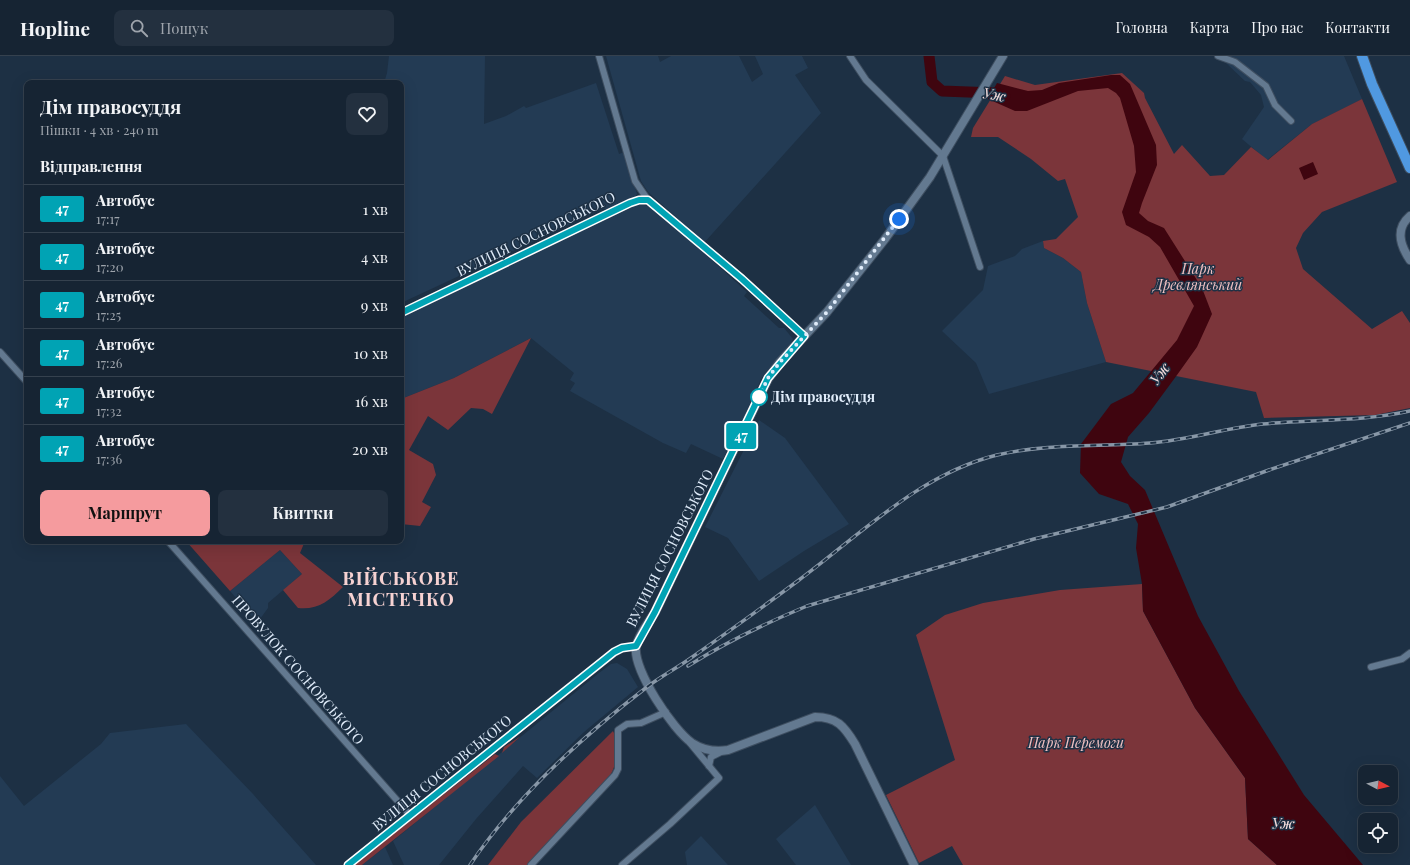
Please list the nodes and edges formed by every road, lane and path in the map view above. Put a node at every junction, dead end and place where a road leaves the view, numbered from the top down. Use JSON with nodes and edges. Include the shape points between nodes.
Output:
{"nodes":[{"id":1,"x":598,"y":56,"type":"edge"},
{"id":2,"x":850,"y":56,"type":"edge"},
{"id":3,"x":1003,"y":56,"type":"edge"},
{"id":4,"x":1218,"y":56,"type":"edge"},
{"id":5,"x":1363,"y":56,"type":"edge"},
{"id":6,"x":1291,"y":121,"type":"dead end"},
{"id":7,"x":943,"y":156,"type":"junction"},
{"id":8,"x":1410,"y":168,"type":"edge"},
{"id":9,"x":648,"y":200,"type":"junction"},
{"id":10,"x":1410,"y":216,"type":"edge"},
{"id":11,"x":1410,"y":260,"type":"edge"},
{"id":12,"x":980,"y":267,"type":"dead end"},
{"id":13,"x":404,"y":312,"type":"edge"},
{"id":14,"x":804,"y":336,"type":"junction"},
{"id":15,"x":0,"y":352,"type":"edge"},
{"id":16,"x":24,"y":379,"type":"edge"},
{"id":17,"x":171,"y":544,"type":"edge"},
{"id":18,"x":636,"y":646,"type":"junction"},
{"id":19,"x":1410,"y":653,"type":"edge"},
{"id":20,"x":1371,"y":667,"type":"dead end"},
{"id":21,"x":666,"y":712,"type":"junction"},
{"id":22,"x":687,"y":739,"type":"junction"},
{"id":23,"x":728,"y":750,"type":"junction"},
{"id":24,"x":709,"y":766,"type":"junction"},
{"id":25,"x":410,"y":815,"type":"junction"},
{"id":26,"x":348,"y":865,"type":"edge"},
{"id":27,"x":532,"y":865,"type":"edge"},
{"id":28,"x":622,"y":865,"type":"edge"},
{"id":29,"x":914,"y":865,"type":"edge"}],
"edges":[{"from":1,"to":9,"type":"street","via":[[635,181]]},
{"from":2,"to":7,"type":"street","via":[[866,80]]},
{"from":3,"to":7,"type":"street","name":"ВУЛИЦЯ СОСНОВСЬКОГО"},
{"from":4,"to":6,"type":"street","via":[[1235,62],[1266,86],[1275,105]]},
{"from":5,"to":8,"type":"highway","via":[[1372,84]]},
{"from":7,"to":12,"type":"street"},
{"from":7,"to":14,"type":"street","name":"ВУЛИЦЯ СОСНОВСЬКОГО","via":[[885,239],[827,312]]},
{"from":9,"to":13,"type":"street","name":"ВУЛИЦЯ СОСНОВСЬКОГО","via":[[630,203]]},
{"from":9,"to":14,"type":"street","via":[[742,279]]},
{"from":10,"to":11,"type":"street","via":[[1405,220],[1400,233],[1403,248]]},
{"from":14,"to":18,"type":"street","name":"ВУЛИЦЯ СОСНОВСЬКОГО","via":[[768,378],[659,605]]},
{"from":15,"to":16,"type":"street"},
{"from":17,"to":25,"type":"street","name":"ПРОВУЛОК СОСНОВСЬКОГО"},
{"from":18,"to":21,"type":"street","via":[[636,658],[651,691]]},
{"from":18,"to":25,"type":"street","name":"ВУЛИЦЯ СОСНОВСЬКОГО","via":[[614,652]]},
{"from":19,"to":20,"type":"street","via":[[1402,659]]},
{"from":21,"to":22,"type":"street"},
{"from":21,"to":27,"type":"street","via":[[641,723],[627,724],[618,730],[618,768],[615,775]]},
{"from":22,"to":23,"type":"street","via":[[707,749]]},
{"from":22,"to":24,"type":"street"},
{"from":23,"to":24,"type":"street","via":[[711,757]]},
{"from":23,"to":29,"type":"street","via":[[815,717],[834,720],[845,728],[855,744]]},
{"from":24,"to":28,"type":"street","via":[[718,778]]},
{"from":25,"to":26,"type":"street","name":"ВУЛИЦЯ СОСНОВСЬКОГО"}]}
